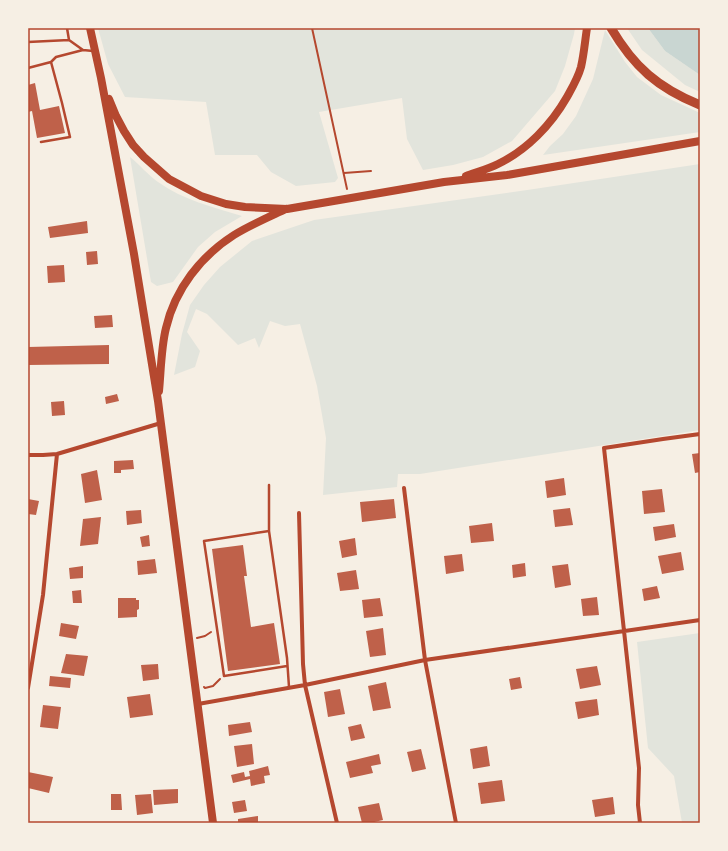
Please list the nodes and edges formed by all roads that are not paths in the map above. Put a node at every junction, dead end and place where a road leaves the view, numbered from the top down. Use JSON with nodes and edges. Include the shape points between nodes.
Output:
{"nodes":[{"id":1,"x":67,"y":28,"type":"edge"},
{"id":2,"x":90,"y":28,"type":"edge"},
{"id":3,"x":587,"y":28,"type":"edge"},
{"id":4,"x":611,"y":28,"type":"edge"},
{"id":5,"x":69,"y":40,"type":"junction"},
{"id":6,"x":28,"y":42,"type":"edge"},
{"id":7,"x":83,"y":50,"type":"junction"},
{"id":8,"x":95,"y":51,"type":"junction"},
{"id":9,"x":51,"y":62,"type":"junction"},
{"id":10,"x":28,"y":68,"type":"edge"},
{"id":11,"x":101,"y":78,"type":"junction"},
{"id":12,"x":700,"y":105,"type":"edge"},
{"id":13,"x":700,"y":141,"type":"edge"},
{"id":14,"x":41,"y":142,"type":"dead end"},
{"id":15,"x":444,"y":182,"type":"junction"},
{"id":16,"x":287,"y":209,"type":"junction"},
{"id":17,"x":158,"y":401,"type":"junction"},
{"id":18,"x":161,"y":423,"type":"junction"},
{"id":19,"x":700,"y":434,"type":"edge"},
{"id":20,"x":58,"y":454,"type":"junction"},
{"id":21,"x":28,"y":455,"type":"edge"},
{"id":22,"x":269,"y":485,"type":"dead end"},
{"id":23,"x":404,"y":488,"type":"dead end"},
{"id":24,"x":300,"y":513,"type":"dead end"},
{"id":25,"x":270,"y":531,"type":"junction"},
{"id":26,"x":700,"y":620,"type":"edge"},
{"id":27,"x":624,"y":630,"type":"junction"},
{"id":28,"x":426,"y":660,"type":"junction"},
{"id":29,"x":288,"y":666,"type":"junction"},
{"id":30,"x":305,"y":685,"type":"junction"},
{"id":31,"x":28,"y":688,"type":"edge"},
{"id":32,"x":289,"y":688,"type":"junction"},
{"id":33,"x":198,"y":704,"type":"junction"},
{"id":34,"x":214,"y":823,"type":"edge"},
{"id":35,"x":337,"y":823,"type":"edge"},
{"id":36,"x":456,"y":823,"type":"edge"},
{"id":37,"x":640,"y":823,"type":"edge"}],
"edges":[{"from":1,"to":5,"type":"lane"},
{"from":2,"to":8,"type":"main road"},
{"from":3,"to":15,"type":"main road","via":[[580,68],[573,86],[542,132],[516,154],[498,164]]},
{"from":4,"to":12,"type":"highway","via":[[644,72],[659,84]]},
{"from":5,"to":6,"type":"lane"},
{"from":5,"to":7,"type":"lane"},
{"from":7,"to":8,"type":"lane"},
{"from":7,"to":9,"type":"lane","via":[[56,57]]},
{"from":8,"to":11,"type":"main road"},
{"from":9,"to":10,"type":"lane"},
{"from":9,"to":14,"type":"lane","via":[[70,137]]},
{"from":11,"to":16,"type":"main road","via":[[124,132],[144,157],[169,179],[201,196],[226,204]]},
{"from":11,"to":17,"type":"main road"},
{"from":13,"to":15,"type":"main road"},
{"from":15,"to":16,"type":"main road"},
{"from":16,"to":17,"type":"main road","via":[[235,234],[207,256],[184,284],[171,310],[166,329]]},
{"from":17,"to":18,"type":"main road"},
{"from":18,"to":20,"type":"street"},
{"from":18,"to":33,"type":"main road"},
{"from":19,"to":27,"type":"street","via":[[604,448]]},
{"from":20,"to":21,"type":"street"},
{"from":20,"to":31,"type":"street","via":[[43,595]]},
{"from":22,"to":25,"type":"lane"},
{"from":23,"to":28,"type":"street"},
{"from":24,"to":30,"type":"street","via":[[302,664]]},
{"from":25,"to":29,"type":"lane"},
{"from":25,"to":29,"type":"lane","via":[[204,541],[224,676]]},
{"from":26,"to":27,"type":"street"},
{"from":27,"to":28,"type":"street"},
{"from":27,"to":37,"type":"street","via":[[639,768]]},
{"from":28,"to":30,"type":"street"},
{"from":28,"to":36,"type":"street"},
{"from":29,"to":32,"type":"lane"},
{"from":30,"to":32,"type":"street"},
{"from":30,"to":35,"type":"street"},
{"from":32,"to":33,"type":"street"},
{"from":33,"to":34,"type":"main road"}]}
